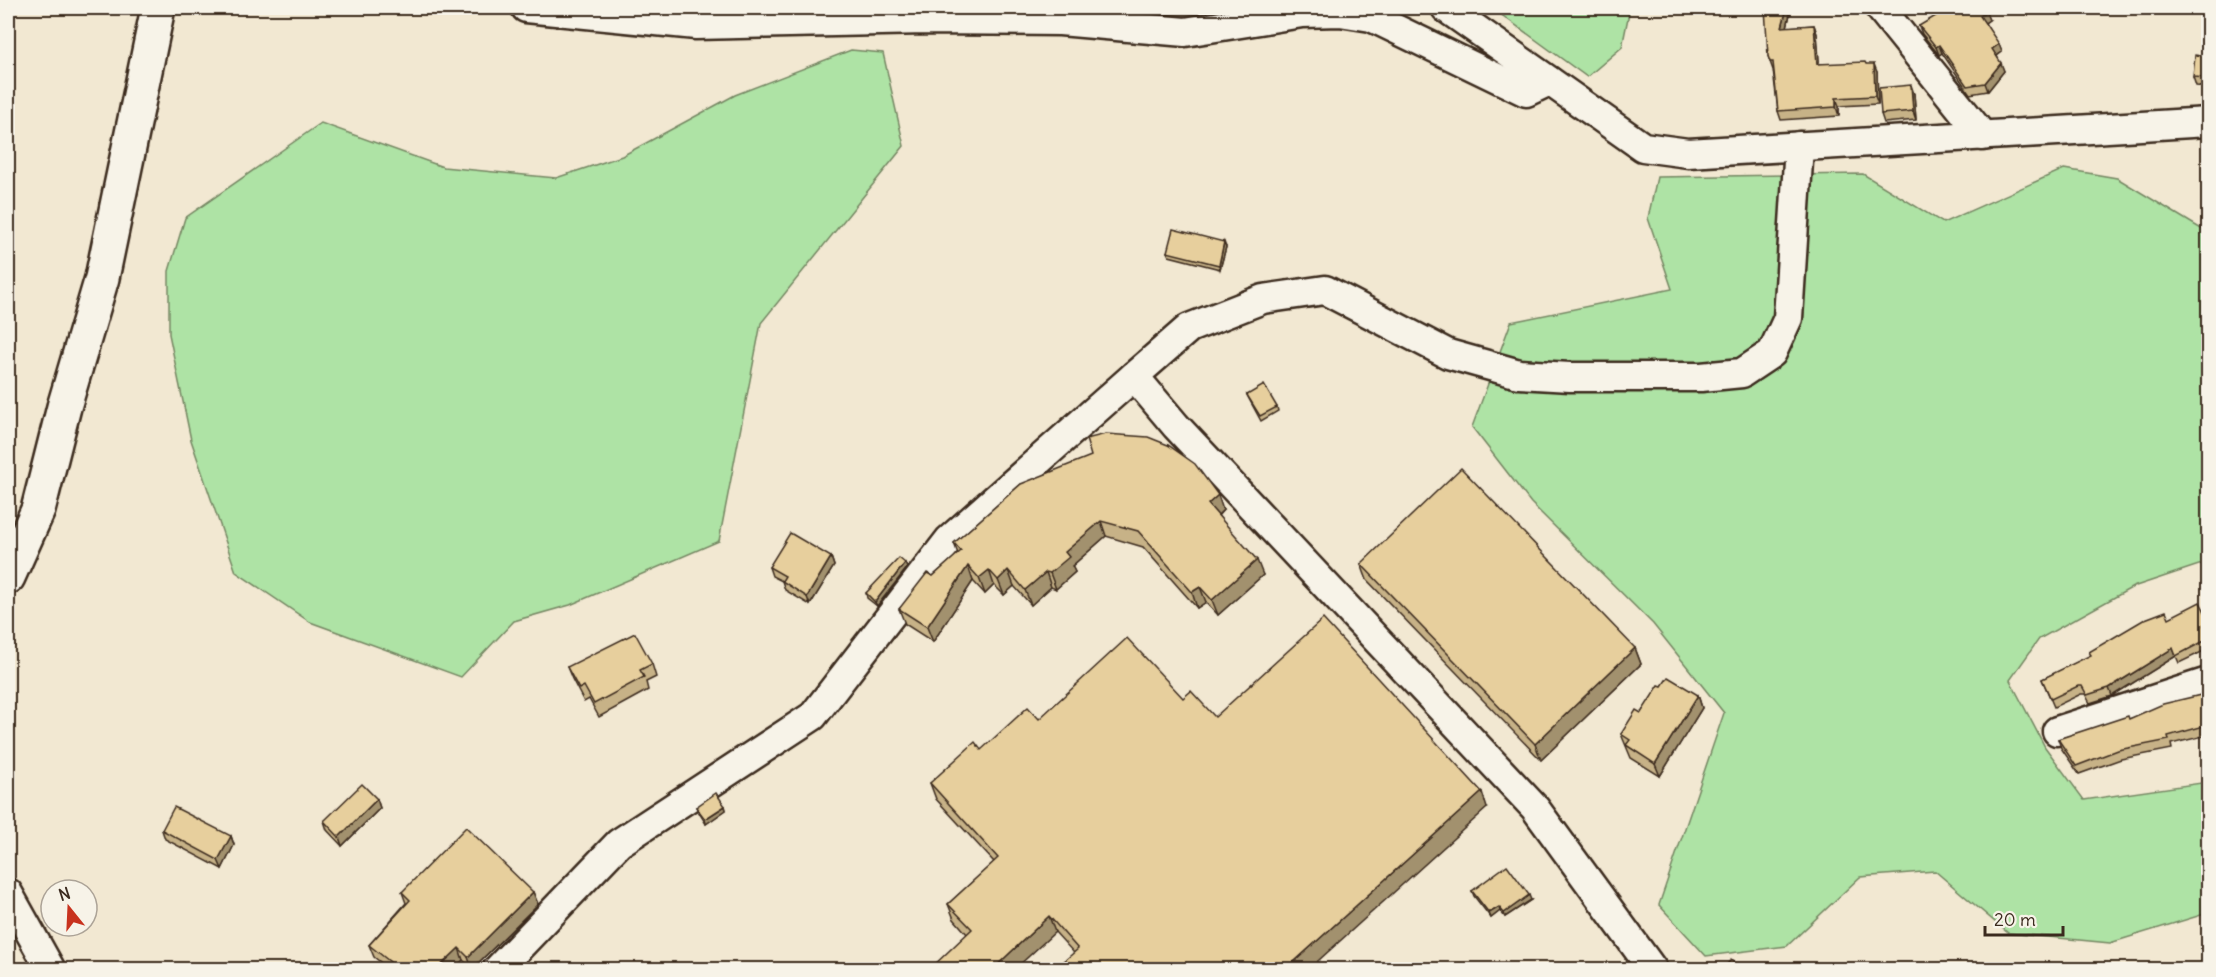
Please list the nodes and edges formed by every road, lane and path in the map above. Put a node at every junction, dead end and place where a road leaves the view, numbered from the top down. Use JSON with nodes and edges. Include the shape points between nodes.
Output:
{"nodes":[{"id":1,"x":158,"y":8,"type":"edge"},
{"id":2,"x":526,"y":8,"type":"edge"},
{"id":3,"x":1446,"y":8,"type":"edge"},
{"id":4,"x":1880,"y":8,"type":"edge"},
{"id":5,"x":1549,"y":81,"type":"junction"},
{"id":6,"x":2208,"y":122,"type":"edge"},
{"id":7,"x":1983,"y":136,"type":"junction"},
{"id":8,"x":1799,"y":146,"type":"junction"},
{"id":9,"x":1134,"y":376,"type":"junction"},
{"id":10,"x":8,"y":577,"type":"edge"},
{"id":11,"x":2208,"y":682,"type":"edge"},
{"id":12,"x":2057,"y":731,"type":"dead end"},
{"id":13,"x":8,"y":893,"type":"edge"},
{"id":14,"x":51,"y":969,"type":"edge"},
{"id":15,"x":497,"y":969,"type":"edge"},
{"id":16,"x":1653,"y":969,"type":"edge"}],
"edges":[{"from":1,"to":10,"type":"street","via":[[102,278],[38,510]]},
{"from":2,"to":5,"type":"street","via":[[696,25],[1049,21],[1185,32],[1302,13],[1340,12],[1371,17],[1526,92]]},
{"from":3,"to":5,"type":"street"},
{"from":4,"to":7,"type":"street"},
{"from":5,"to":8,"type":"street","via":[[1643,147],[1688,153]]},
{"from":6,"to":7,"type":"street"},
{"from":7,"to":8,"type":"street"},
{"from":8,"to":9,"type":"street","via":[[1788,318],[1772,353],[1742,373],[1701,377],[1519,374],[1448,354],[1325,290],[1263,299],[1189,328]]},
{"from":9,"to":15,"type":"street","via":[[949,540],[813,716],[618,843]]},
{"from":9,"to":16,"type":"street","via":[[1176,426],[1535,808]]},
{"from":11,"to":12,"type":"street"},
{"from":13,"to":14,"type":"street"}]}
